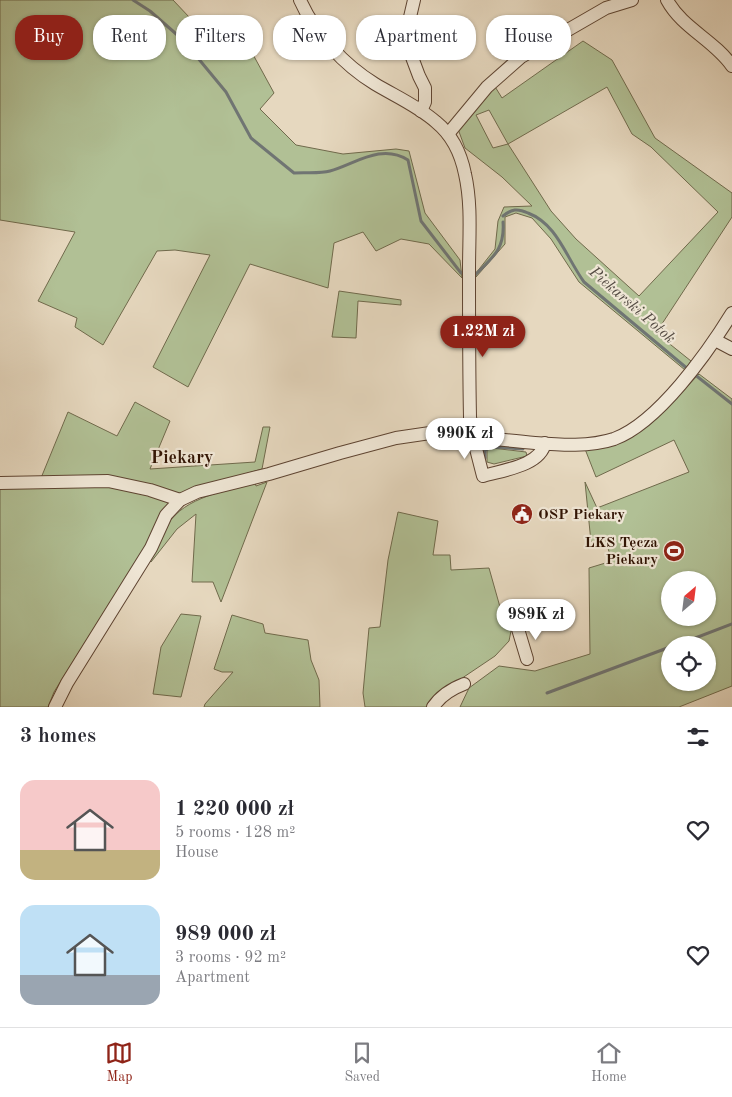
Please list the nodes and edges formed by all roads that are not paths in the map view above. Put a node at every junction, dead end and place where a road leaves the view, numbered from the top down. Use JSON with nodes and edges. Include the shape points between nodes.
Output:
{"nodes":[{"id":1,"x":300,"y":0,"type":"edge"},
{"id":2,"x":414,"y":0,"type":"edge"},
{"id":3,"x":632,"y":0,"type":"edge"},
{"id":4,"x":667,"y":0,"type":"edge"},
{"id":5,"x":732,"y":66,"type":"edge"},
{"id":6,"x":421,"y":111,"type":"junction"},
{"id":7,"x":448,"y":134,"type":"junction"},
{"id":8,"x":732,"y":313,"type":"edge"},
{"id":9,"x":715,"y":340,"type":"junction"},
{"id":10,"x":732,"y":349,"type":"edge"},
{"id":11,"x":473,"y":437,"type":"junction"},
{"id":12,"x":545,"y":443,"type":"junction"},
{"id":13,"x":0,"y":483,"type":"edge"},
{"id":14,"x":180,"y":500,"type":"junction"},
{"id":15,"x":518,"y":630,"type":"dead end"},
{"id":16,"x":527,"y":659,"type":"dead end"},
{"id":17,"x":464,"y":684,"type":"dead end"},
{"id":18,"x":55,"y":707,"type":"edge"},
{"id":19,"x":433,"y":707,"type":"edge"}],
"edges":[{"from":1,"to":6,"type":"street","via":[[332,49],[350,66]]},
{"from":2,"to":6,"type":"street","via":[[409,37],[410,52],[425,88]]},
{"from":3,"to":7,"type":"street","via":[[606,8],[522,56],[487,87]]},
{"from":4,"to":5,"type":"street","via":[[677,15]]},
{"from":6,"to":7,"type":"street"},
{"from":7,"to":11,"type":"street","via":[[465,174],[470,208],[470,417]]},
{"from":8,"to":9,"type":"street"},
{"from":9,"to":10,"type":"street"},
{"from":9,"to":12,"type":"street","via":[[652,415],[626,434],[597,442]]},
{"from":11,"to":12,"type":"street"},
{"from":11,"to":12,"type":"street","via":[[484,476],[535,459]]},
{"from":11,"to":14,"type":"street","via":[[430,433],[396,438],[197,492]]},
{"from":13,"to":14,"type":"street","via":[[108,481]]},
{"from":14,"to":18,"type":"street","via":[[166,515],[150,548]]},
{"from":15,"to":16,"type":"street"},
{"from":17,"to":19,"type":"street","via":[[439,698]]}]}
